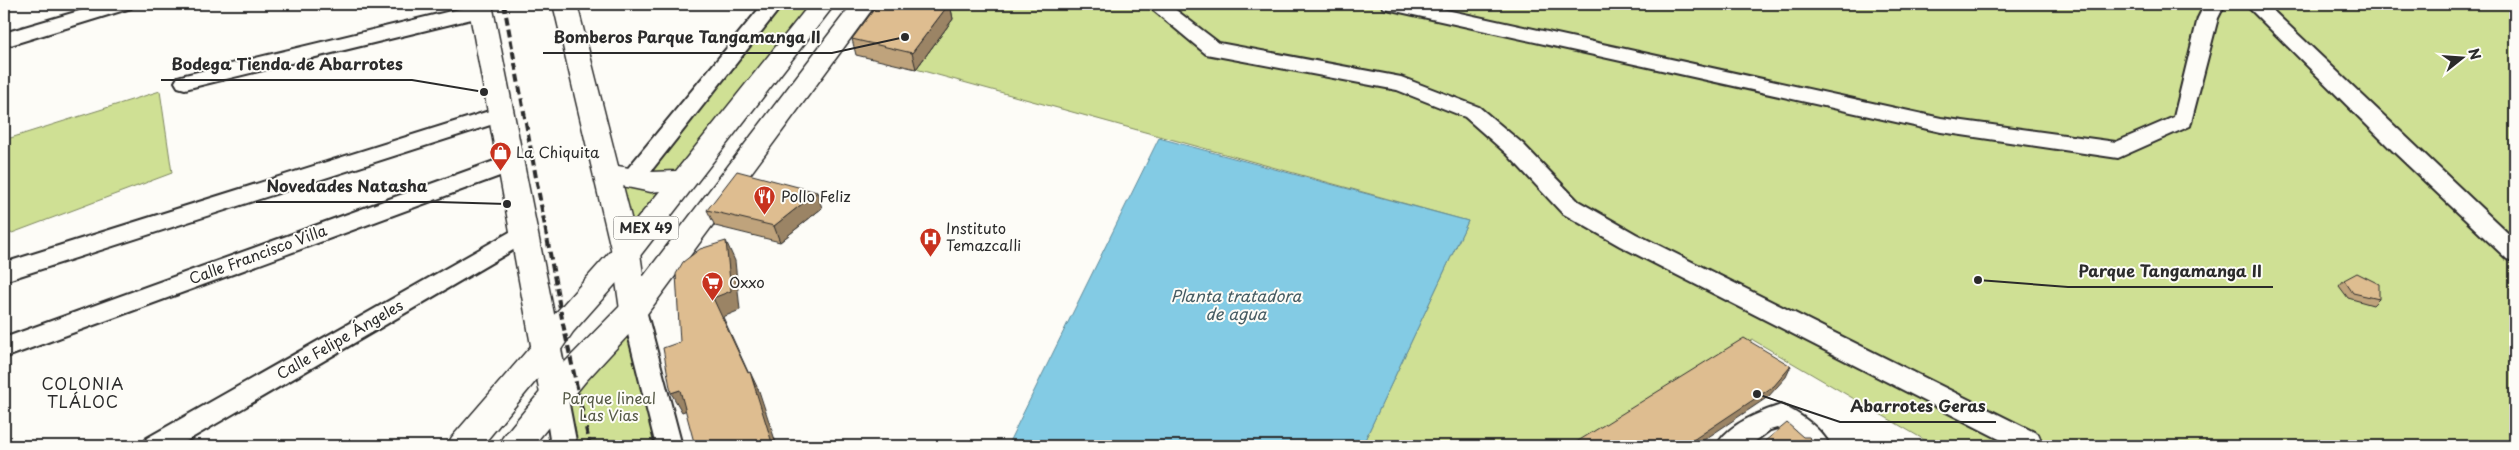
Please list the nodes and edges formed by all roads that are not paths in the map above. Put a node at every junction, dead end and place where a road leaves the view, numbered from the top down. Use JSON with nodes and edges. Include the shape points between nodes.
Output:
{"nodes":[{"id":1,"x":124,"y":4,"type":"edge"},
{"id":2,"x":565,"y":4,"type":"edge"},
{"id":3,"x":773,"y":4,"type":"edge"},
{"id":4,"x":822,"y":4,"type":"edge"},
{"id":5,"x":864,"y":4,"type":"edge"},
{"id":6,"x":1156,"y":4,"type":"edge"},
{"id":7,"x":1391,"y":4,"type":"edge"},
{"id":8,"x":2215,"y":4,"type":"edge"},
{"id":9,"x":2255,"y":4,"type":"edge"},
{"id":10,"x":480,"y":7,"type":"edge"},
{"id":11,"x":4,"y":40,"type":"edge"},
{"id":12,"x":185,"y":82,"type":"dead end"},
{"id":13,"x":502,"y":114,"type":"junction"},
{"id":14,"x":512,"y":163,"type":"junction"},
{"id":15,"x":619,"y":176,"type":"junction"},
{"id":16,"x":683,"y":180,"type":"junction"},
{"id":17,"x":524,"y":233,"type":"junction"},
{"id":18,"x":626,"y":253,"type":"junction"},
{"id":19,"x":2515,"y":253,"type":"edge"},
{"id":20,"x":4,"y":272,"type":"edge"},
{"id":21,"x":634,"y":310,"type":"junction"},
{"id":22,"x":548,"y":346,"type":"junction"},
{"id":23,"x":4,"y":348,"type":"edge"},
{"id":24,"x":556,"y":394,"type":"junction"},
{"id":25,"x":156,"y":446,"type":"edge"},
{"id":26,"x":463,"y":446,"type":"edge"},
{"id":27,"x":514,"y":446,"type":"edge"},
{"id":28,"x":564,"y":446,"type":"edge"},
{"id":29,"x":669,"y":446,"type":"edge"},
{"id":30,"x":1730,"y":446,"type":"edge"},
{"id":31,"x":1817,"y":446,"type":"edge"},
{"id":32,"x":2030,"y":446,"type":"edge"}],
"edges":[{"from":1,"to":11,"type":"street"},
{"from":2,"to":15,"type":"main road"},
{"from":3,"to":15,"type":"street"},
{"from":4,"to":16,"type":"main road","number":"MEX 49"},
{"from":5,"to":21,"type":"main road","number":"MEX 49"},
{"from":6,"to":32,"type":"street","via":[[1213,49],[1401,84],[1472,112],[1516,149],[1570,206],[1628,240],[2029,442]]},
{"from":7,"to":8,"type":"street","via":[[1941,125],[2118,150],[2183,121],[2208,18]]},
{"from":9,"to":19,"type":"street"},
{"from":10,"to":12,"type":"street"},
{"from":10,"to":13,"type":"main road"},
{"from":13,"to":14,"type":"main road"},
{"from":13,"to":20,"type":"street"},
{"from":14,"to":17,"type":"main road"},
{"from":14,"to":23,"type":"street","name":"Calle Francisco Villa"},
{"from":15,"to":16,"type":"main road","via":[[651,182]]},
{"from":15,"to":18,"type":"main road"},
{"from":16,"to":18,"type":"main road","number":"MEX 49"},
{"from":17,"to":22,"type":"main road"},
{"from":17,"to":25,"type":"street","name":"Calle Felipe Ángeles"},
{"from":18,"to":21,"type":"main road"},
{"from":18,"to":22,"type":"main road","number":"MEX 49","via":[[563,324]]},
{"from":21,"to":24,"type":"main road","number":"MEX 49"},
{"from":21,"to":29,"type":"street"},
{"from":22,"to":24,"type":"main road"},
{"from":22,"to":26,"type":"main road","number":"MEX 49"},
{"from":24,"to":27,"type":"main road","number":"MEX 49"},
{"from":24,"to":28,"type":"street"},
{"from":30,"to":31,"type":"street","via":[[1762,422],[1780,416]]}]}
